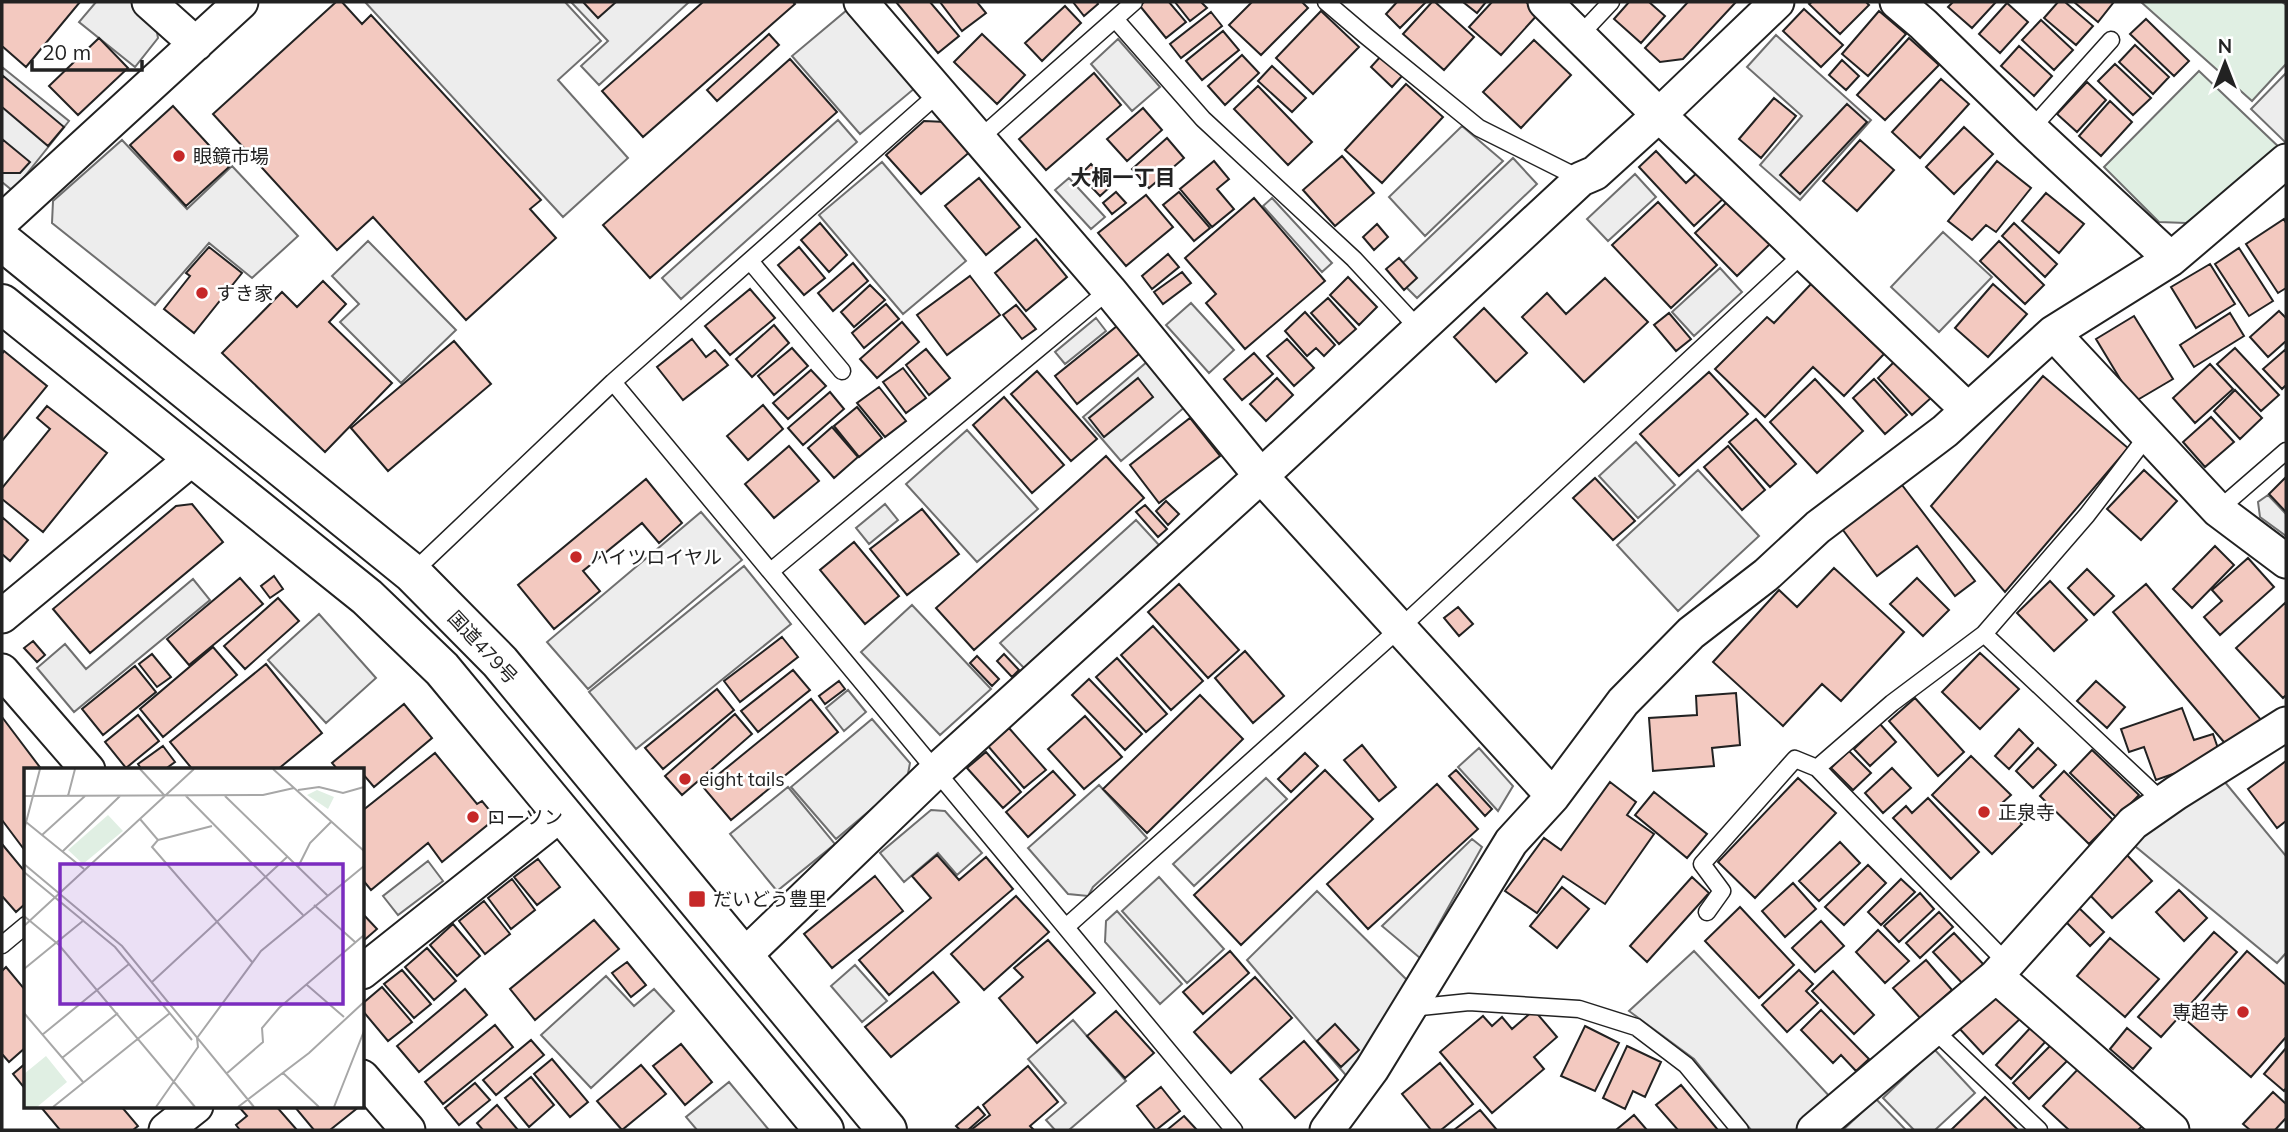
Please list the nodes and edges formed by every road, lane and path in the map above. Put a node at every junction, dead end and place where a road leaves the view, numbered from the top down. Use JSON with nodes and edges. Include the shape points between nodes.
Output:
{"nodes":[{"id":1,"x":149,"y":2,"type":"edge"},
{"id":2,"x":242,"y":2,"type":"edge"},
{"id":3,"x":860,"y":2,"type":"edge"},
{"id":4,"x":1134,"y":2,"type":"edge"},
{"id":5,"x":1326,"y":2,"type":"edge"},
{"id":6,"x":1545,"y":2,"type":"edge"},
{"id":7,"x":1611,"y":2,"type":"edge"},
{"id":8,"x":1777,"y":2,"type":"edge"},
{"id":9,"x":1896,"y":2,"type":"edge"},
{"id":10,"x":1929,"y":13,"type":"edge"},
{"id":11,"x":1115,"y":19,"type":"junction"},
{"id":12,"x":1579,"y":36,"type":"junction"},
{"id":13,"x":2111,"y":40,"type":"dead end"},
{"id":14,"x":196,"y":44,"type":"junction"},
{"id":15,"x":939,"y":93,"type":"junction"},
{"id":16,"x":1659,"y":115,"type":"junction"},
{"id":17,"x":2031,"y":129,"type":"junction"},
{"id":18,"x":979,"y":139,"type":"junction"},
{"id":19,"x":2286,"y":161,"type":"edge"},
{"id":20,"x":1581,"y":180,"type":"junction"},
{"id":21,"x":2,"y":221,"type":"edge"},
{"id":22,"x":2,"y":241,"type":"edge"},
{"id":23,"x":1804,"y":253,"type":"junction"},
{"id":24,"x":2171,"y":259,"type":"junction"},
{"id":25,"x":750,"y":261,"type":"junction"},
{"id":26,"x":1109,"y":290,"type":"junction"},
{"id":27,"x":2,"y":304,"type":"edge"},
{"id":28,"x":1419,"y":330,"type":"junction"},
{"id":29,"x":2053,"y":333,"type":"junction"},
{"id":30,"x":842,"y":371,"type":"dead end"},
{"id":31,"x":613,"y":382,"type":"junction"},
{"id":32,"x":1968,"y":410,"type":"junction"},
{"id":33,"x":2148,"y":435,"type":"junction"},
{"id":34,"x":2286,"y":451,"type":"edge"},
{"id":35,"x":194,"y":457,"type":"junction"},
{"id":36,"x":1261,"y":476,"type":"junction"},
{"id":37,"x":2218,"y":510,"type":"junction"},
{"id":38,"x":2286,"y":561,"type":"edge"},
{"id":39,"x":771,"y":571,"type":"junction"},
{"id":40,"x":412,"y":573,"type":"junction"},
{"id":41,"x":2,"y":616,"type":"edge"},
{"id":42,"x":1400,"y":628,"type":"junction"},
{"id":43,"x":1984,"y":634,"type":"junction"},
{"id":44,"x":2,"y":671,"type":"edge"},
{"id":45,"x":2286,"y":724,"type":"edge"},
{"id":46,"x":86,"y":768,"type":"edge"},
{"id":47,"x":1817,"y":768,"type":"junction"},
{"id":48,"x":937,"y":770,"type":"junction"},
{"id":49,"x":1553,"y":796,"type":"junction"},
{"id":50,"x":2163,"y":803,"type":"junction"},
{"id":51,"x":562,"y":813,"type":"junction"},
{"id":52,"x":1707,"y":912,"type":"dead end"},
{"id":53,"x":24,"y":927,"type":"edge"},
{"id":54,"x":1066,"y":927,"type":"junction"},
{"id":55,"x":2,"y":945,"type":"edge"},
{"id":56,"x":743,"y":957,"type":"junction"},
{"id":57,"x":364,"y":970,"type":"edge"},
{"id":58,"x":2001,"y":970,"type":"junction"},
{"id":59,"x":1409,"y":1008,"type":"junction"},
{"id":60,"x":1933,"y":1029,"type":"junction"},
{"id":61,"x":364,"y":1079,"type":"edge"},
{"id":62,"x":194,"y":1108,"type":"edge"},
{"id":63,"x":166,"y":1130,"type":"edge"},
{"id":64,"x":408,"y":1130,"type":"edge"},
{"id":65,"x":824,"y":1130,"type":"edge"},
{"id":66,"x":887,"y":1130,"type":"edge"},
{"id":67,"x":1234,"y":1130,"type":"edge"},
{"id":68,"x":1327,"y":1130,"type":"edge"},
{"id":69,"x":1740,"y":1130,"type":"edge"},
{"id":70,"x":1814,"y":1130,"type":"edge"},
{"id":71,"x":2039,"y":1130,"type":"edge"},
{"id":72,"x":2172,"y":1130,"type":"edge"}],
"edges":[{"from":1,"to":14,"type":"street"},
{"from":2,"to":14,"type":"street"},
{"from":3,"to":15,"type":"street"},
{"from":4,"to":11,"type":"lane"},
{"from":5,"to":20,"type":"lane","via":[[1479,128]]},
{"from":6,"to":12,"type":"street"},
{"from":7,"to":12,"type":"lane"},
{"from":8,"to":16,"type":"street"},
{"from":9,"to":10,"type":"street"},
{"from":10,"to":17,"type":"street"},
{"from":11,"to":18,"type":"lane"},
{"from":11,"to":28,"type":"lane","via":[[1203,118],[1353,259]]},
{"from":12,"to":16,"type":"street"},
{"from":13,"to":17,"type":"lane"},
{"from":14,"to":21,"type":"street"},
{"from":15,"to":18,"type":"street"},
{"from":15,"to":25,"type":"lane"},
{"from":16,"to":20,"type":"street","via":[[1595,173]]},
{"from":16,"to":23,"type":"street"},
{"from":17,"to":24,"type":"street"},
{"from":18,"to":26,"type":"street"},
{"from":19,"to":24,"type":"street"},
{"from":20,"to":28,"type":"street"},
{"from":22,"to":40,"type":"highway","name":"国道479号"},
{"from":23,"to":32,"type":"street"},
{"from":23,"to":42,"type":"lane"},
{"from":24,"to":29,"type":"street"},
{"from":25,"to":30,"type":"lane"},
{"from":25,"to":31,"type":"lane"},
{"from":26,"to":36,"type":"street"},
{"from":26,"to":39,"type":"lane"},
{"from":27,"to":35,"type":"highway"},
{"from":28,"to":36,"type":"street"},
{"from":29,"to":32,"type":"street"},
{"from":29,"to":33,"type":"street"},
{"from":31,"to":39,"type":"lane"},
{"from":31,"to":40,"type":"lane"},
{"from":32,"to":49,"type":"street","via":[[1691,633],[1623,702]]},
{"from":33,"to":37,"type":"street"},
{"from":33,"to":43,"type":"lane","via":[[2087,515]]},
{"from":34,"to":37,"type":"lane"},
{"from":35,"to":41,"type":"street"},
{"from":35,"to":51,"type":"highway","via":[[367,597],[432,660]]},
{"from":36,"to":42,"type":"street"},
{"from":36,"to":48,"type":"street"},
{"from":37,"to":38,"type":"street"},
{"from":39,"to":48,"type":"lane"},
{"from":40,"to":56,"type":"highway","name":"国道479号","via":[[500,662]]},
{"from":42,"to":49,"type":"street"},
{"from":42,"to":54,"type":"lane"},
{"from":43,"to":47,"type":"lane","via":[[1892,703]]},
{"from":43,"to":50,"type":"lane"},
{"from":44,"to":46,"type":"street"},
{"from":45,"to":50,"type":"street"},
{"from":47,"to":52,"type":"lane","via":[[1795,759],[1702,864],[1722,891]]},
{"from":47,"to":58,"type":"lane"},
{"from":48,"to":54,"type":"lane"},
{"from":48,"to":56,"type":"street"},
{"from":49,"to":59,"type":"street","via":[[1510,842]]},
{"from":50,"to":58,"type":"street","via":[[2133,823]]},
{"from":51,"to":57,"type":"street"},
{"from":51,"to":65,"type":"highway"},
{"from":53,"to":55,"type":"lane"},
{"from":54,"to":67,"type":"lane"},
{"from":56,"to":66,"type":"highway","name":"国道479号"},
{"from":58,"to":60,"type":"street"},
{"from":58,"to":72,"type":"street"},
{"from":59,"to":68,"type":"street"},
{"from":59,"to":69,"type":"lane","via":[[1469,1002],[1579,1009],[1636,1027],[1686,1065]]},
{"from":60,"to":70,"type":"street"},
{"from":60,"to":71,"type":"lane"},
{"from":61,"to":64,"type":"street"},
{"from":62,"to":63,"type":"street"}]}
